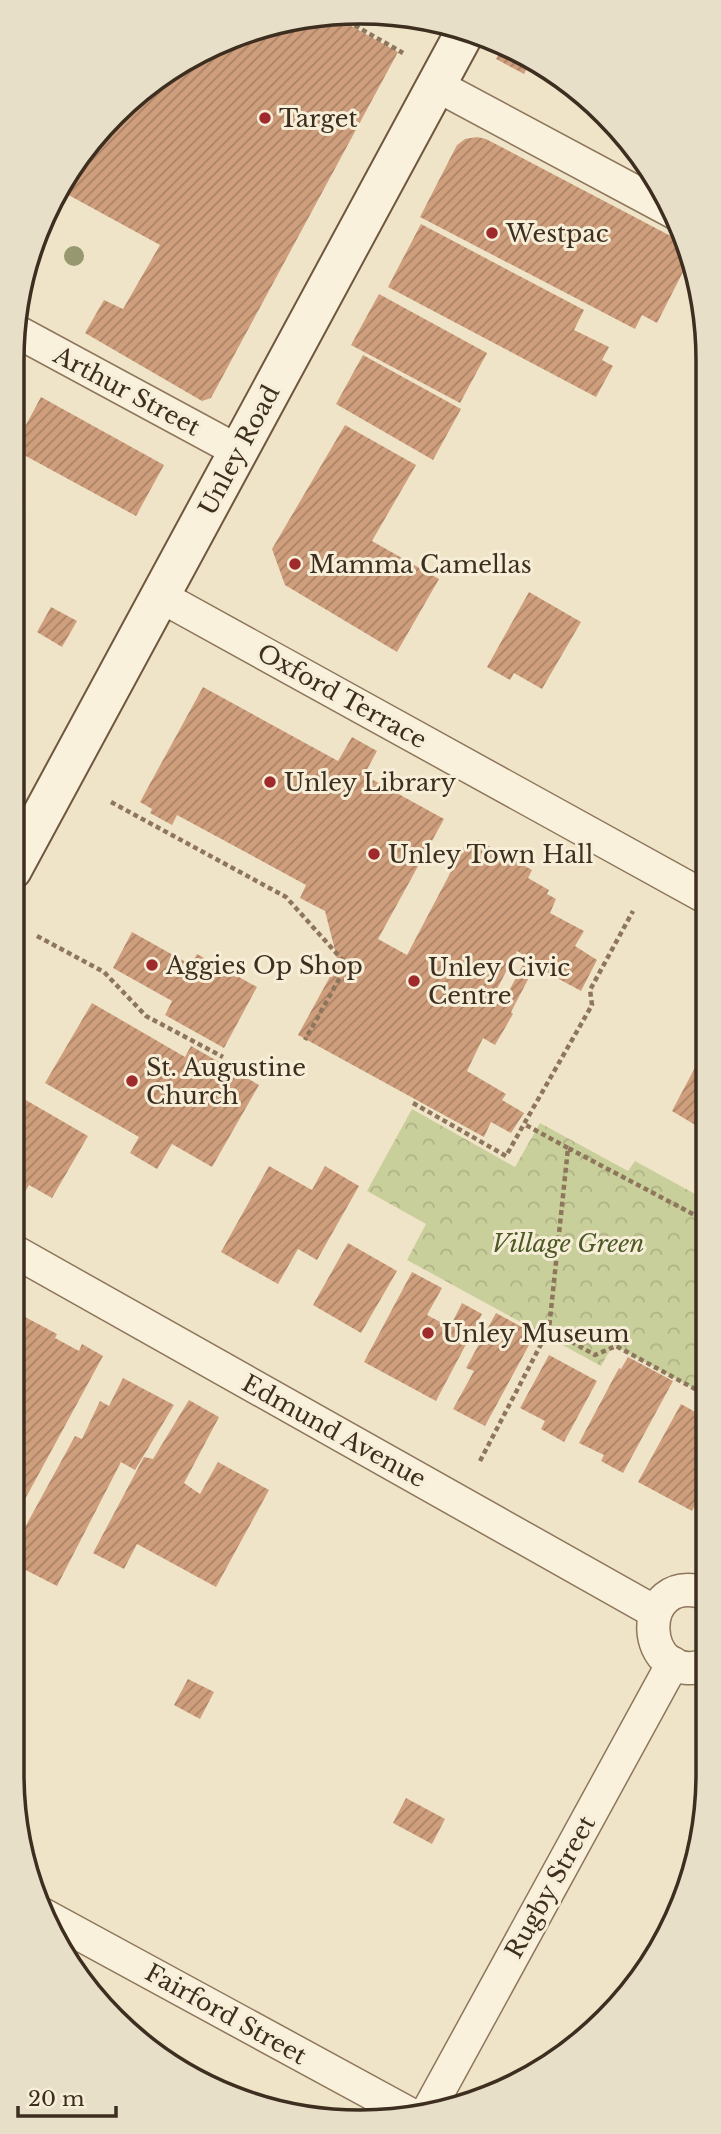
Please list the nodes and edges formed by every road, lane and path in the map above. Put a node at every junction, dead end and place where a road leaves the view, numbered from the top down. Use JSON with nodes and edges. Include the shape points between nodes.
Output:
{"nodes":[{"id":1,"x":353,"y":24,"type":"edge"},
{"id":2,"x":461,"y":40,"type":"edge"},
{"id":3,"x":403,"y":53,"type":"dead end"},
{"id":4,"x":436,"y":85,"type":"junction"},
{"id":5,"x":657,"y":203,"type":"edge"},
{"id":6,"x":25,"y":336,"type":"edge"},
{"id":7,"x":238,"y":452,"type":"junction"},
{"id":8,"x":160,"y":596,"type":"junction"},
{"id":9,"x":111,"y":802,"type":"dead end"},
{"id":10,"x":25,"y":846,"type":"edge"},
{"id":11,"x":696,"y":892,"type":"edge"},
{"id":12,"x":633,"y":911,"type":"dead end"},
{"id":13,"x":37,"y":936,"type":"dead end"},
{"id":14,"x":304,"y":1040,"type":"dead end"},
{"id":15,"x":223,"y":1057,"type":"dead end"},
{"id":16,"x":412,"y":1103,"type":"dead end"},
{"id":17,"x":524,"y":1124,"type":"junction"},
{"id":18,"x":568,"y":1148,"type":"junction"},
{"id":19,"x":696,"y":1216,"type":"edge"},
{"id":20,"x":25,"y":1257,"type":"edge"},
{"id":21,"x":549,"y":1329,"type":"junction"},
{"id":22,"x":696,"y":1389,"type":"edge"},
{"id":23,"x":480,"y":1461,"type":"dead end"},
{"id":24,"x":696,"y":1589,"type":"edge"},
{"id":25,"x":655,"y":1612,"type":"junction"},
{"id":26,"x":673,"y":1663,"type":"junction"},
{"id":27,"x":696,"y":1667,"type":"edge"},
{"id":28,"x":60,"y":1924,"type":"edge"},
{"id":29,"x":433,"y":2101,"type":"edge"},
{"id":30,"x":398,"y":2108,"type":"edge"}],
"edges":[{"from":1,"to":3,"type":"path"},
{"from":2,"to":4,"type":"main road","name":"Unley Road"},
{"from":4,"to":5,"type":"street"},
{"from":4,"to":7,"type":"main road","name":"Unley Road"},
{"from":6,"to":7,"type":"street","name":"Arthur Street"},
{"from":7,"to":8,"type":"main road","name":"Unley Road"},
{"from":8,"to":10,"type":"main road","name":"Unley Road"},
{"from":8,"to":11,"type":"street","name":"Oxford Terrace"},
{"from":9,"to":14,"type":"path","via":[[286,897],[347,965]]},
{"from":12,"to":17,"type":"path","via":[[590,990],[592,1005]]},
{"from":13,"to":15,"type":"path","via":[[104,972],[146,1016]]},
{"from":16,"to":17,"type":"path","via":[[506,1156]]},
{"from":17,"to":18,"type":"path"},
{"from":18,"to":19,"type":"path"},
{"from":18,"to":21,"type":"path"},
{"from":20,"to":25,"type":"street","name":"Edmund Avenue"},
{"from":21,"to":22,"type":"path","via":[[595,1355],[616,1346]]},
{"from":21,"to":23,"type":"path"},
{"from":24,"to":25,"type":"street","via":[[670,1595]]},
{"from":25,"to":26,"type":"street","via":[[653,1637],[657,1648]]},
{"from":26,"to":27,"type":"street"},
{"from":26,"to":29,"type":"street","name":"Rugby Street"},
{"from":28,"to":30,"type":"street","name":"Fairford Street"}]}
